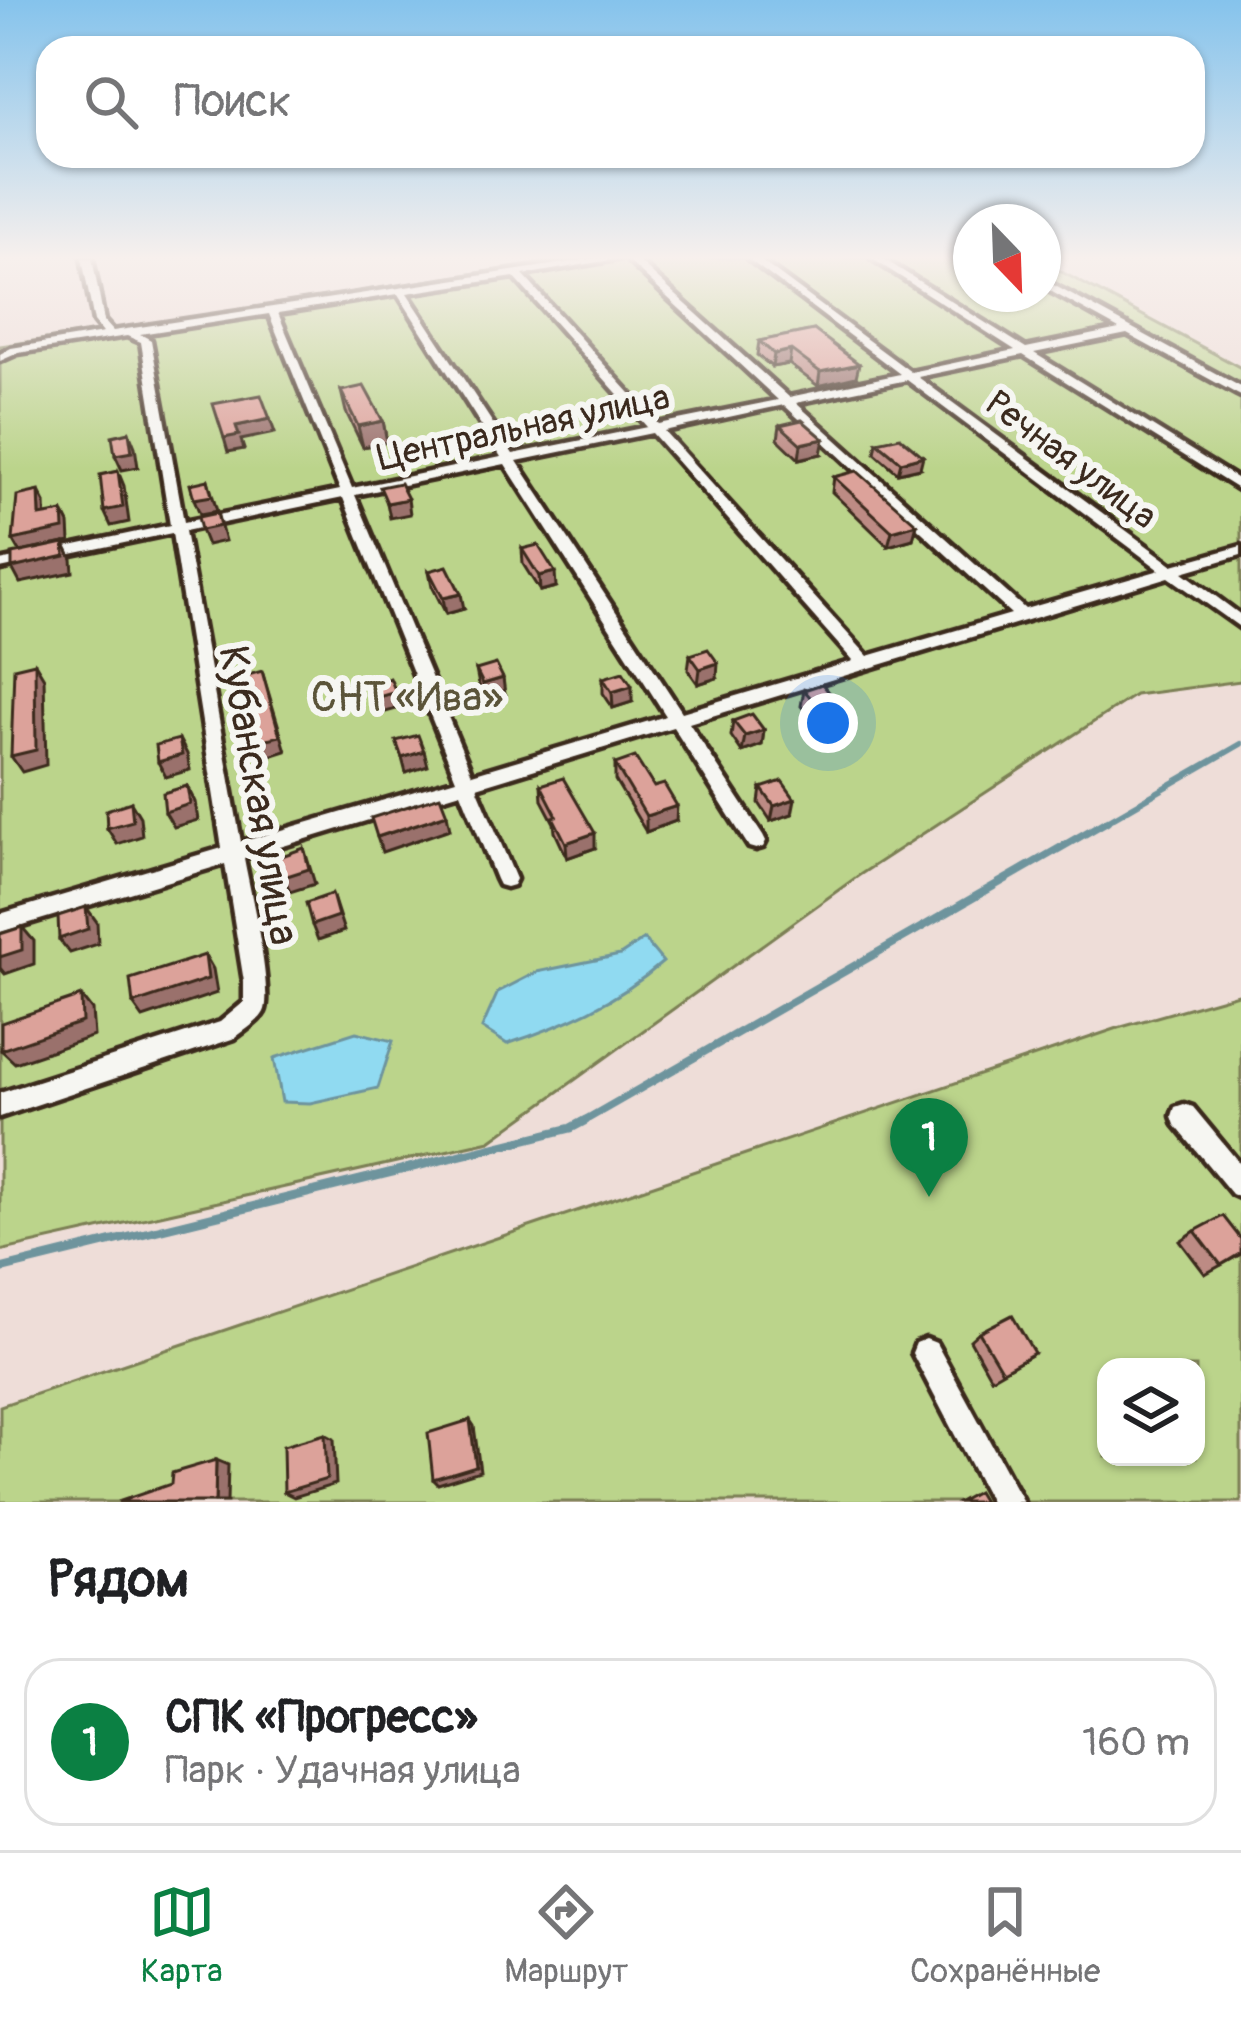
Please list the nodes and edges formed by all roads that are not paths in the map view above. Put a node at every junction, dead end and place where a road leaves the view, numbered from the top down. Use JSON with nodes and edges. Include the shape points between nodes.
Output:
{"nodes":[{"id":1,"x":110,"y":328,"type":"edge"},
{"id":2,"x":162,"y":328,"type":"edge"},
{"id":3,"x":281,"y":328,"type":"edge"},
{"id":4,"x":424,"y":328,"type":"edge"},
{"id":5,"x":565,"y":328,"type":"edge"},
{"id":6,"x":704,"y":328,"type":"edge"},
{"id":7,"x":846,"y":328,"type":"edge"},
{"id":8,"x":985,"y":328,"type":"edge"},
{"id":9,"x":1126,"y":328,"type":"edge"},
{"id":10,"x":1129,"y":330,"type":"junction"},
{"id":11,"x":121,"y":334,"type":"junction"},
{"id":12,"x":1022,"y":352,"type":"junction"},
{"id":13,"x":0,"y":358,"type":"edge"},
{"id":14,"x":912,"y":377,"type":"junction"},
{"id":15,"x":1241,"y":392,"type":"edge"},
{"id":16,"x":784,"y":402,"type":"junction"},
{"id":17,"x":654,"y":430,"type":"junction"},
{"id":18,"x":508,"y":461,"type":"junction"},
{"id":19,"x":1241,"y":488,"type":"edge"},
{"id":20,"x":350,"y":492,"type":"junction"},
{"id":21,"x":178,"y":530,"type":"junction"},
{"id":22,"x":1241,"y":550,"type":"edge"},
{"id":23,"x":0,"y":565,"type":"edge"},
{"id":24,"x":1169,"y":570,"type":"junction"},
{"id":25,"x":1020,"y":613,"type":"junction"},
{"id":26,"x":1241,"y":623,"type":"edge"},
{"id":27,"x":862,"y":660,"type":"junction"},
{"id":28,"x":674,"y":718,"type":"junction"},
{"id":29,"x":469,"y":780,"type":"junction"},
{"id":30,"x":756,"y":841,"type":"dead end"},
{"id":31,"x":234,"y":854,"type":"junction"},
{"id":32,"x":506,"y":879,"type":"dead end"},
{"id":33,"x":0,"y":923,"type":"edge"},
{"id":34,"x":0,"y":1105,"type":"edge"},
{"id":35,"x":1184,"y":1116,"type":"dead end"},
{"id":36,"x":1241,"y":1185,"type":"edge"},
{"id":37,"x":926,"y":1353,"type":"dead end"},
{"id":38,"x":1007,"y":1502,"type":"edge"}],
"edges":[{"from":1,"to":11,"type":"street"},
{"from":2,"to":11,"type":"street"},
{"from":3,"to":20,"type":"street"},
{"from":4,"to":18,"type":"street"},
{"from":5,"to":17,"type":"street"},
{"from":6,"to":16,"type":"street"},
{"from":7,"to":14,"type":"street","name":"Речная улица"},
{"from":8,"to":12,"type":"street"},
{"from":9,"to":10,"type":"street"},
{"from":10,"to":12,"type":"street","name":"Центральная улица"},
{"from":10,"to":15,"type":"street"},
{"from":11,"to":13,"type":"street"},
{"from":11,"to":21,"type":"street","name":"Кубанская улица","via":[[146,340]]},
{"from":12,"to":14,"type":"street","name":"Центральная улица"},
{"from":12,"to":19,"type":"street"},
{"from":14,"to":16,"type":"street","name":"Центральная улица"},
{"from":14,"to":24,"type":"street","name":"Речная улица"},
{"from":16,"to":17,"type":"street","name":"Центральная улица"},
{"from":16,"to":25,"type":"street"},
{"from":17,"to":18,"type":"street","name":"Центральная улица"},
{"from":17,"to":27,"type":"street"},
{"from":18,"to":20,"type":"street","name":"Центральная улица"},
{"from":18,"to":28,"type":"street"},
{"from":20,"to":21,"type":"street","name":"Центральная улица"},
{"from":20,"to":29,"type":"street"},
{"from":21,"to":23,"type":"street","name":"Центральная улица"},
{"from":21,"to":31,"type":"street","name":"Кубанская улица"},
{"from":22,"to":24,"type":"street"},
{"from":24,"to":25,"type":"street"},
{"from":24,"to":26,"type":"street","name":"Речная улица"},
{"from":25,"to":27,"type":"street"},
{"from":27,"to":28,"type":"street"},
{"from":28,"to":29,"type":"street"},
{"from":28,"to":30,"type":"street"},
{"from":29,"to":31,"type":"street"},
{"from":29,"to":32,"type":"street"},
{"from":31,"to":33,"type":"street"},
{"from":31,"to":34,"type":"street","name":"Кубанская улица","via":[[255,1007],[227,1030]]},
{"from":35,"to":36,"type":"street"},
{"from":37,"to":38,"type":"street"}]}
